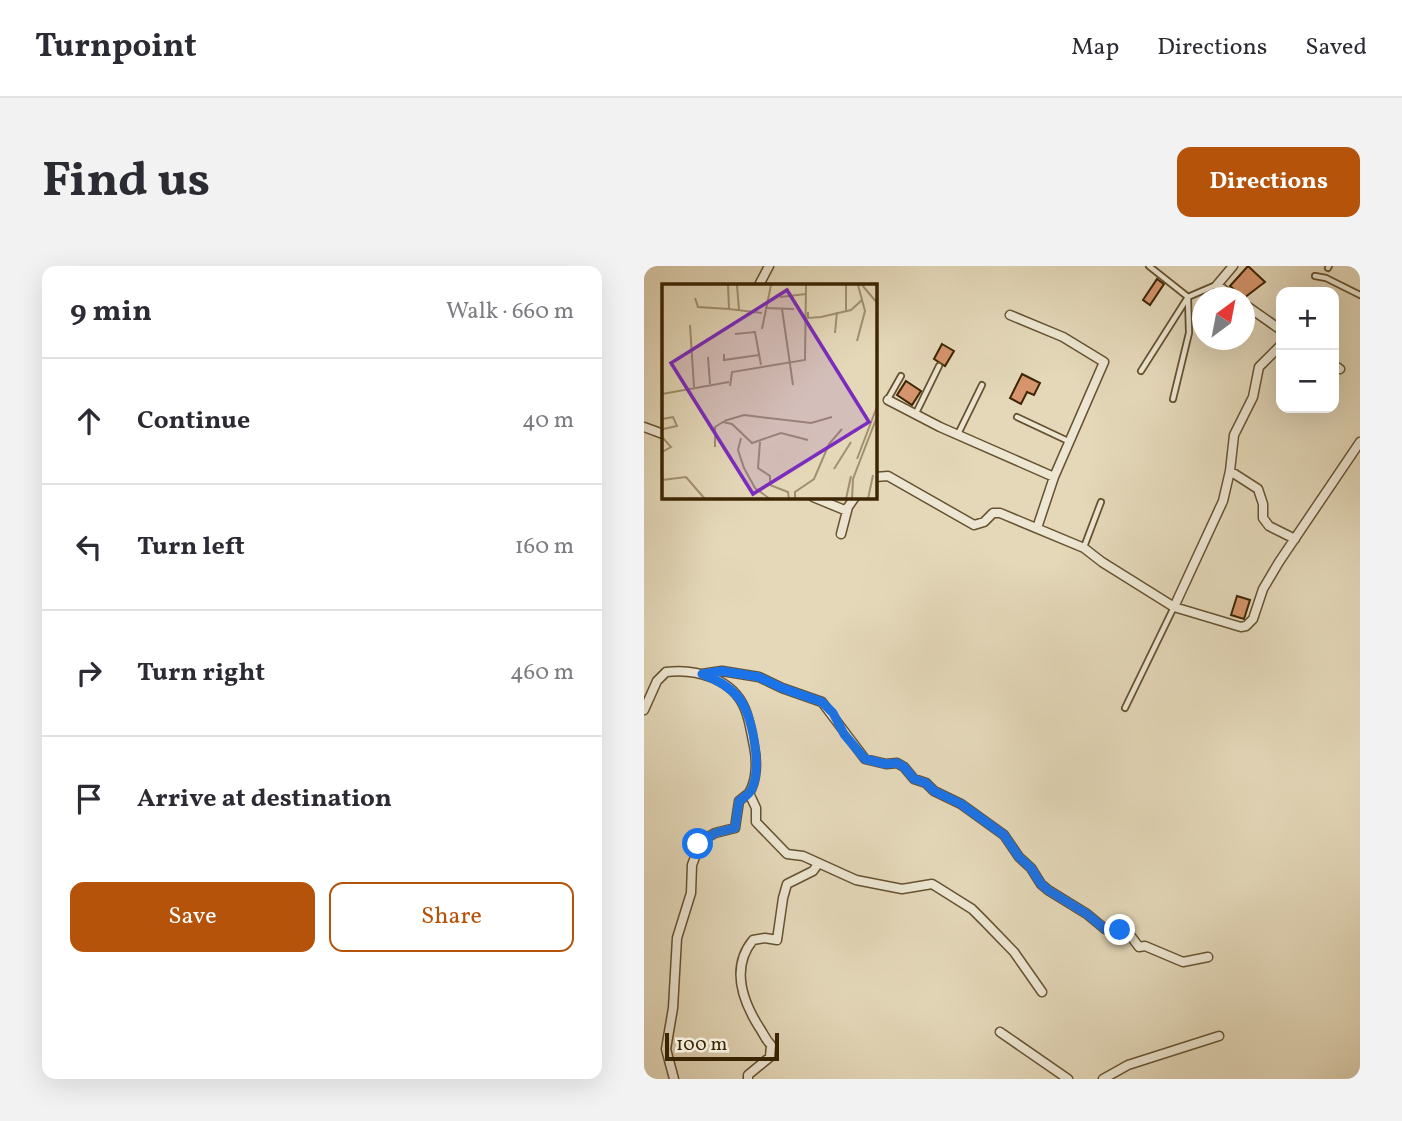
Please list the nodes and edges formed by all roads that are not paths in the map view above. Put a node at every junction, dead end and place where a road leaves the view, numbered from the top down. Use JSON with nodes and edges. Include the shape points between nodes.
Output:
{"nodes":[{"id":1,"x":769,"y":266,"type":"edge"},
{"id":2,"x":1149,"y":266,"type":"edge"},
{"id":3,"x":1233,"y":266,"type":"edge"},
{"id":4,"x":1315,"y":276,"type":"dead end"},
{"id":5,"x":760,"y":284,"type":"edge"},
{"id":6,"x":1217,"y":285,"type":"junction"},
{"id":7,"x":1220,"y":287,"type":"edge"},
{"id":8,"x":1360,"y":295,"type":"edge"},
{"id":9,"x":1188,"y":297,"type":"junction"},
{"id":10,"x":1255,"y":312,"type":"edge"},
{"id":11,"x":1010,"y":316,"type":"dead end"},
{"id":12,"x":1276,"y":326,"type":"edge"},
{"id":13,"x":1276,"y":350,"type":"edge"},
{"id":14,"x":939,"y":366,"type":"dead end"},
{"id":15,"x":1141,"y":371,"type":"dead end"},
{"id":16,"x":901,"y":376,"type":"dead end"},
{"id":17,"x":982,"y":385,"type":"dead end"},
{"id":18,"x":1173,"y":399,"type":"dead end"},
{"id":19,"x":888,"y":400,"type":"joint"},
{"id":20,"x":916,"y":414,"type":"junction"},
{"id":21,"x":1017,"y":417,"type":"dead end"},
{"id":22,"x":644,"y":427,"type":"edge"},
{"id":23,"x":662,"y":434,"type":"edge"},
{"id":24,"x":958,"y":434,"type":"junction"},
{"id":25,"x":1069,"y":442,"type":"junction"},
{"id":26,"x":1360,"y":442,"type":"edge"},
{"id":27,"x":1230,"y":471,"type":"junction"},
{"id":28,"x":877,"y":477,"type":"edge"},
{"id":29,"x":1054,"y":477,"type":"junction"},
{"id":30,"x":818,"y":499,"type":"edge"},
{"id":31,"x":854,"y":499,"type":"edge"},
{"id":32,"x":1101,"y":502,"type":"dead end"},
{"id":33,"x":847,"y":511,"type":"junction"},
{"id":34,"x":1037,"y":528,"type":"junction"},
{"id":35,"x":841,"y":534,"type":"dead end"},
{"id":36,"x":1295,"y":539,"type":"junction"},
{"id":37,"x":1084,"y":548,"type":"junction"},
{"id":38,"x":1174,"y":607,"type":"junction"},
{"id":39,"x":702,"y":674,"type":"junction"},
{"id":40,"x":1125,"y":708,"type":"dead end"},
{"id":41,"x":644,"y":710,"type":"edge"},
{"id":42,"x":749,"y":793,"type":"junction"},
{"id":43,"x":818,"y":864,"type":"junction"},
{"id":44,"x":1208,"y":957,"type":"dead end"},
{"id":45,"x":1042,"y":992,"type":"dead end"},
{"id":46,"x":1000,"y":1032,"type":"dead end"},
{"id":47,"x":1219,"y":1037,"type":"dead end"},
{"id":48,"x":674,"y":1079,"type":"edge"},
{"id":49,"x":748,"y":1079,"type":"edge"},
{"id":50,"x":1068,"y":1079,"type":"edge"},
{"id":51,"x":1103,"y":1079,"type":"edge"}],
"edges":[{"from":1,"to":5,"type":"street"},
{"from":2,"to":9,"type":"lane"},
{"from":3,"to":6,"type":"street"},
{"from":4,"to":8,"type":"lane"},
{"from":6,"to":7,"type":"street"},
{"from":6,"to":9,"type":"lane"},
{"from":9,"to":15,"type":"lane"},
{"from":9,"to":18,"type":"lane","via":[[1189,333]]},
{"from":10,"to":12,"type":"street"},
{"from":11,"to":25,"type":"street","via":[[1063,337],[1104,362]]},
{"from":13,"to":27,"type":"street","via":[[1259,368],[1253,397],[1234,435]]},
{"from":14,"to":20,"type":"lane"},
{"from":16,"to":19,"type":"lane"},
{"from":17,"to":24,"type":"lane"},
{"from":19,"to":20,"type":"street"},
{"from":20,"to":24,"type":"street"},
{"from":21,"to":25,"type":"lane"},
{"from":22,"to":23,"type":"street"},
{"from":24,"to":29,"type":"street"},
{"from":25,"to":29,"type":"street"},
{"from":26,"to":36,"type":"street"},
{"from":27,"to":36,"type":"street","via":[[1258,489],[1269,526]]},
{"from":27,"to":38,"type":"street","via":[[1223,501]]},
{"from":28,"to":34,"type":"street","via":[[888,476],[974,525],[1000,513]]},
{"from":29,"to":34,"type":"street"},
{"from":30,"to":33,"type":"street"},
{"from":31,"to":33,"type":"street"},
{"from":32,"to":37,"type":"lane"},
{"from":33,"to":35,"type":"street"},
{"from":34,"to":37,"type":"street"},
{"from":36,"to":38,"type":"street","via":[[1246,626]]},
{"from":37,"to":38,"type":"street"},
{"from":38,"to":40,"type":"lane"},
{"from":39,"to":41,"type":"street","via":[[673,671],[661,675]]},
{"from":39,"to":42,"type":"street","via":[[732,690],[745,707],[756,757]]},
{"from":39,"to":44,"type":"street","via":[[722,671],[759,677],[822,702],[865,759],[901,765],[914,779],[990,824],[1004,835],[1041,884],[1100,926],[1120,930],[1139,947],[1183,962]]},
{"from":42,"to":43,"type":"street","via":[[756,822],[774,841],[787,853]]},
{"from":42,"to":48,"type":"street","via":[[739,801],[735,828],[701,841],[693,860],[691,893],[677,938],[666,1049]]},
{"from":43,"to":45,"type":"street","via":[[856,880],[893,888],[932,884],[972,909],[1013,952]]},
{"from":43,"to":49,"type":"street","via":[[787,884],[777,940],[752,940],[745,950],[741,988],[771,1045],[770,1057]]},
{"from":46,"to":50,"type":"street"},
{"from":47,"to":51,"type":"street","via":[[1128,1065]]}]}
